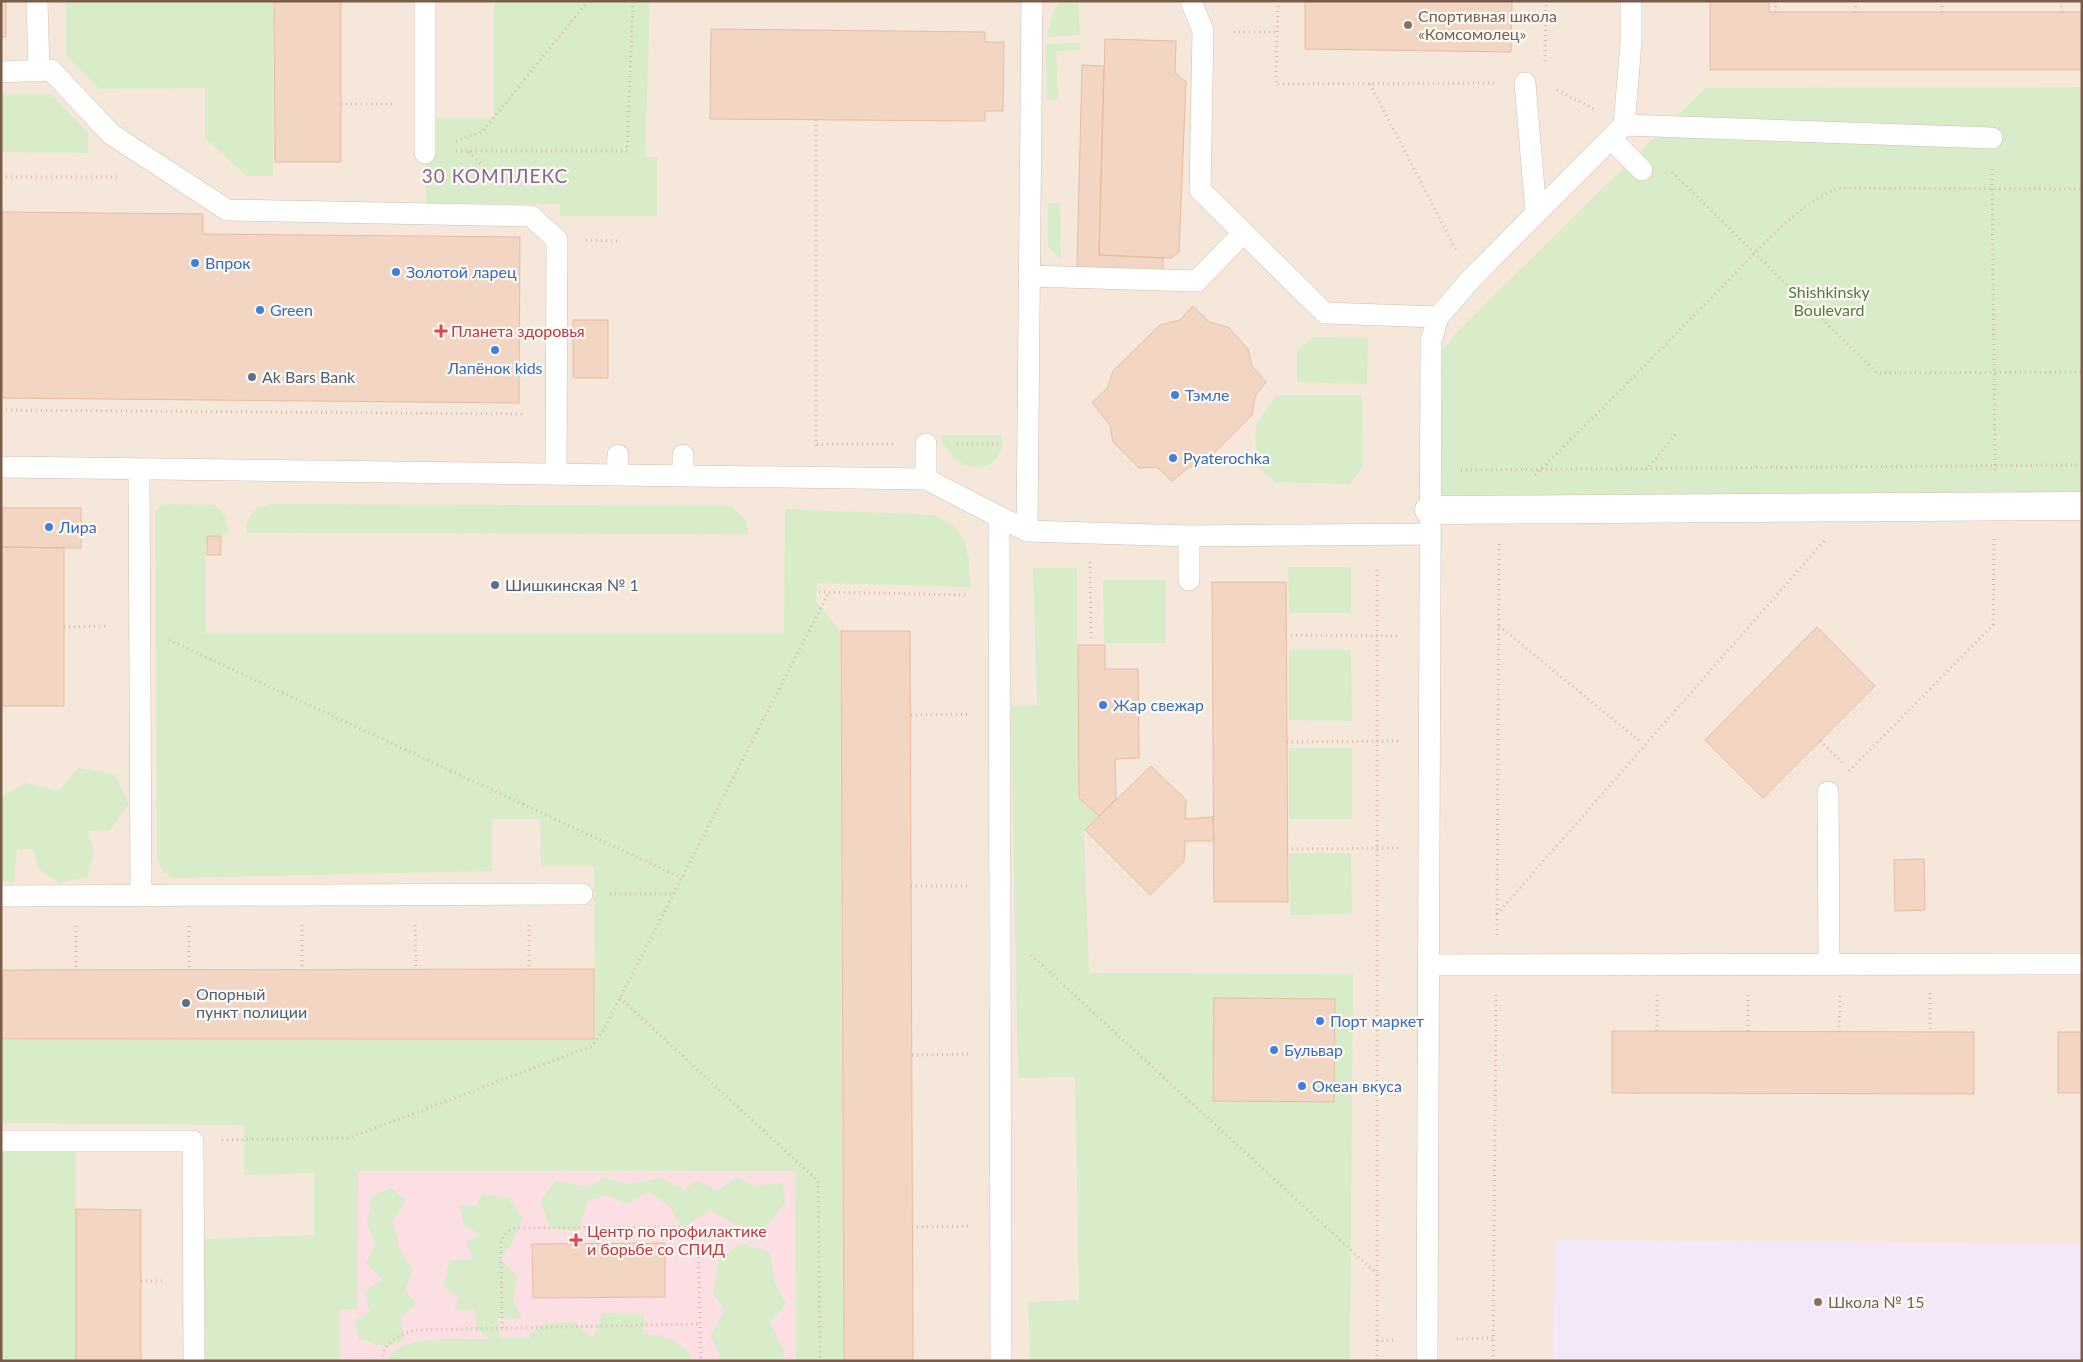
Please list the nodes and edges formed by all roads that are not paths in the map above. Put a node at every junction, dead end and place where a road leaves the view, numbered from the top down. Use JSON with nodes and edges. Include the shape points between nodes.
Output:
{"nodes":[{"id":1,"x":37,"y":1,"type":"edge"},
{"id":2,"x":425,"y":1,"type":"edge"},
{"id":3,"x":1032,"y":1,"type":"edge"},
{"id":4,"x":1190,"y":1,"type":"edge"},
{"id":5,"x":1631,"y":1,"type":"edge"},
{"id":6,"x":39,"y":71,"type":"junction"},
{"id":7,"x":1,"y":72,"type":"edge"},
{"id":8,"x":1535,"y":83,"type":"road end"},
{"id":9,"x":1618,"y":132,"type":"junction"},
{"id":10,"x":1992,"y":138,"type":"road end"},
{"id":11,"x":425,"y":153,"type":"road end"},
{"id":12,"x":1642,"y":170,"type":"dead end"},
{"id":13,"x":1536,"y":212,"type":"junction"},
{"id":14,"x":1243,"y":234,"type":"junction"},
{"id":15,"x":1029,"y":276,"type":"junction"},
{"id":16,"x":1438,"y":317,"type":"junction"},
{"id":17,"x":926,"y":444,"type":"road end"},
{"id":18,"x":1,"y":468,"type":"edge"},
{"id":19,"x":139,"y":469,"type":"junction"},
{"id":20,"x":556,"y":474,"type":"junction"},
{"id":21,"x":926,"y":479,"type":"junction"},
{"id":22,"x":2082,"y":506,"type":"edge"},
{"id":23,"x":999,"y":516,"type":"junction"},
{"id":24,"x":1429,"y":522,"type":"junction"},
{"id":25,"x":1027,"y":531,"type":"junction"},
{"id":26,"x":1189,"y":536,"type":"junction"},
{"id":27,"x":1188,"y":580,"type":"dead end"},
{"id":28,"x":1828,"y":792,"type":"road end"},
{"id":29,"x":582,"y":894,"type":"road end"},
{"id":30,"x":141,"y":895,"type":"junction"},
{"id":31,"x":1,"y":896,"type":"edge"},
{"id":32,"x":1429,"y":964,"type":"junction"},
{"id":33,"x":1834,"y":964,"type":"junction"},
{"id":34,"x":2082,"y":964,"type":"edge"},
{"id":35,"x":1,"y":1141,"type":"edge"},
{"id":36,"x":194,"y":1361,"type":"edge"},
{"id":37,"x":1001,"y":1361,"type":"edge"},
{"id":38,"x":1427,"y":1361,"type":"edge"}],
"edges":[{"from":1,"to":6,"type":"lane"},
{"from":2,"to":11,"type":"lane"},
{"from":3,"to":15,"type":"lane"},
{"from":4,"to":14,"type":"lane","via":[[1203,31],[1200,190]]},
{"from":5,"to":9,"type":"lane","via":[[1631,43]]},
{"from":6,"to":7,"type":"lane"},
{"from":6,"to":20,"type":"lane","via":[[51,70],[111,134],[227,210],[531,216],[557,240]]},
{"from":8,"to":13,"type":"lane"},
{"from":9,"to":10,"type":"lane"},
{"from":9,"to":12,"type":"lane"},
{"from":9,"to":13,"type":"lane"},
{"from":13,"to":16,"type":"lane"},
{"from":14,"to":15,"type":"lane","via":[[1197,281]]},
{"from":14,"to":16,"type":"lane","via":[[1325,313]]},
{"from":15,"to":25,"type":"lane"},
{"from":16,"to":24,"type":"lane","via":[[1431,341]]},
{"from":17,"to":21,"type":"lane"},
{"from":18,"to":19,"type":"lane"},
{"from":19,"to":20,"type":"lane"},
{"from":19,"to":30,"type":"lane"},
{"from":20,"to":21,"type":"lane","via":[[618,465],[683,465]]},
{"from":21,"to":23,"type":"lane"},
{"from":22,"to":24,"type":"street","via":[[1499,510]]},
{"from":23,"to":25,"type":"lane"},
{"from":23,"to":37,"type":"lane"},
{"from":24,"to":26,"type":"lane","via":[[1376,535]]},
{"from":24,"to":32,"type":"lane"},
{"from":25,"to":26,"type":"lane"},
{"from":26,"to":27,"type":"lane"},
{"from":28,"to":33,"type":"lane"},
{"from":29,"to":30,"type":"lane"},
{"from":30,"to":31,"type":"lane"},
{"from":32,"to":33,"type":"lane"},
{"from":32,"to":38,"type":"lane"},
{"from":33,"to":34,"type":"lane"},
{"from":35,"to":36,"type":"lane","via":[[193,1141]]}]}
